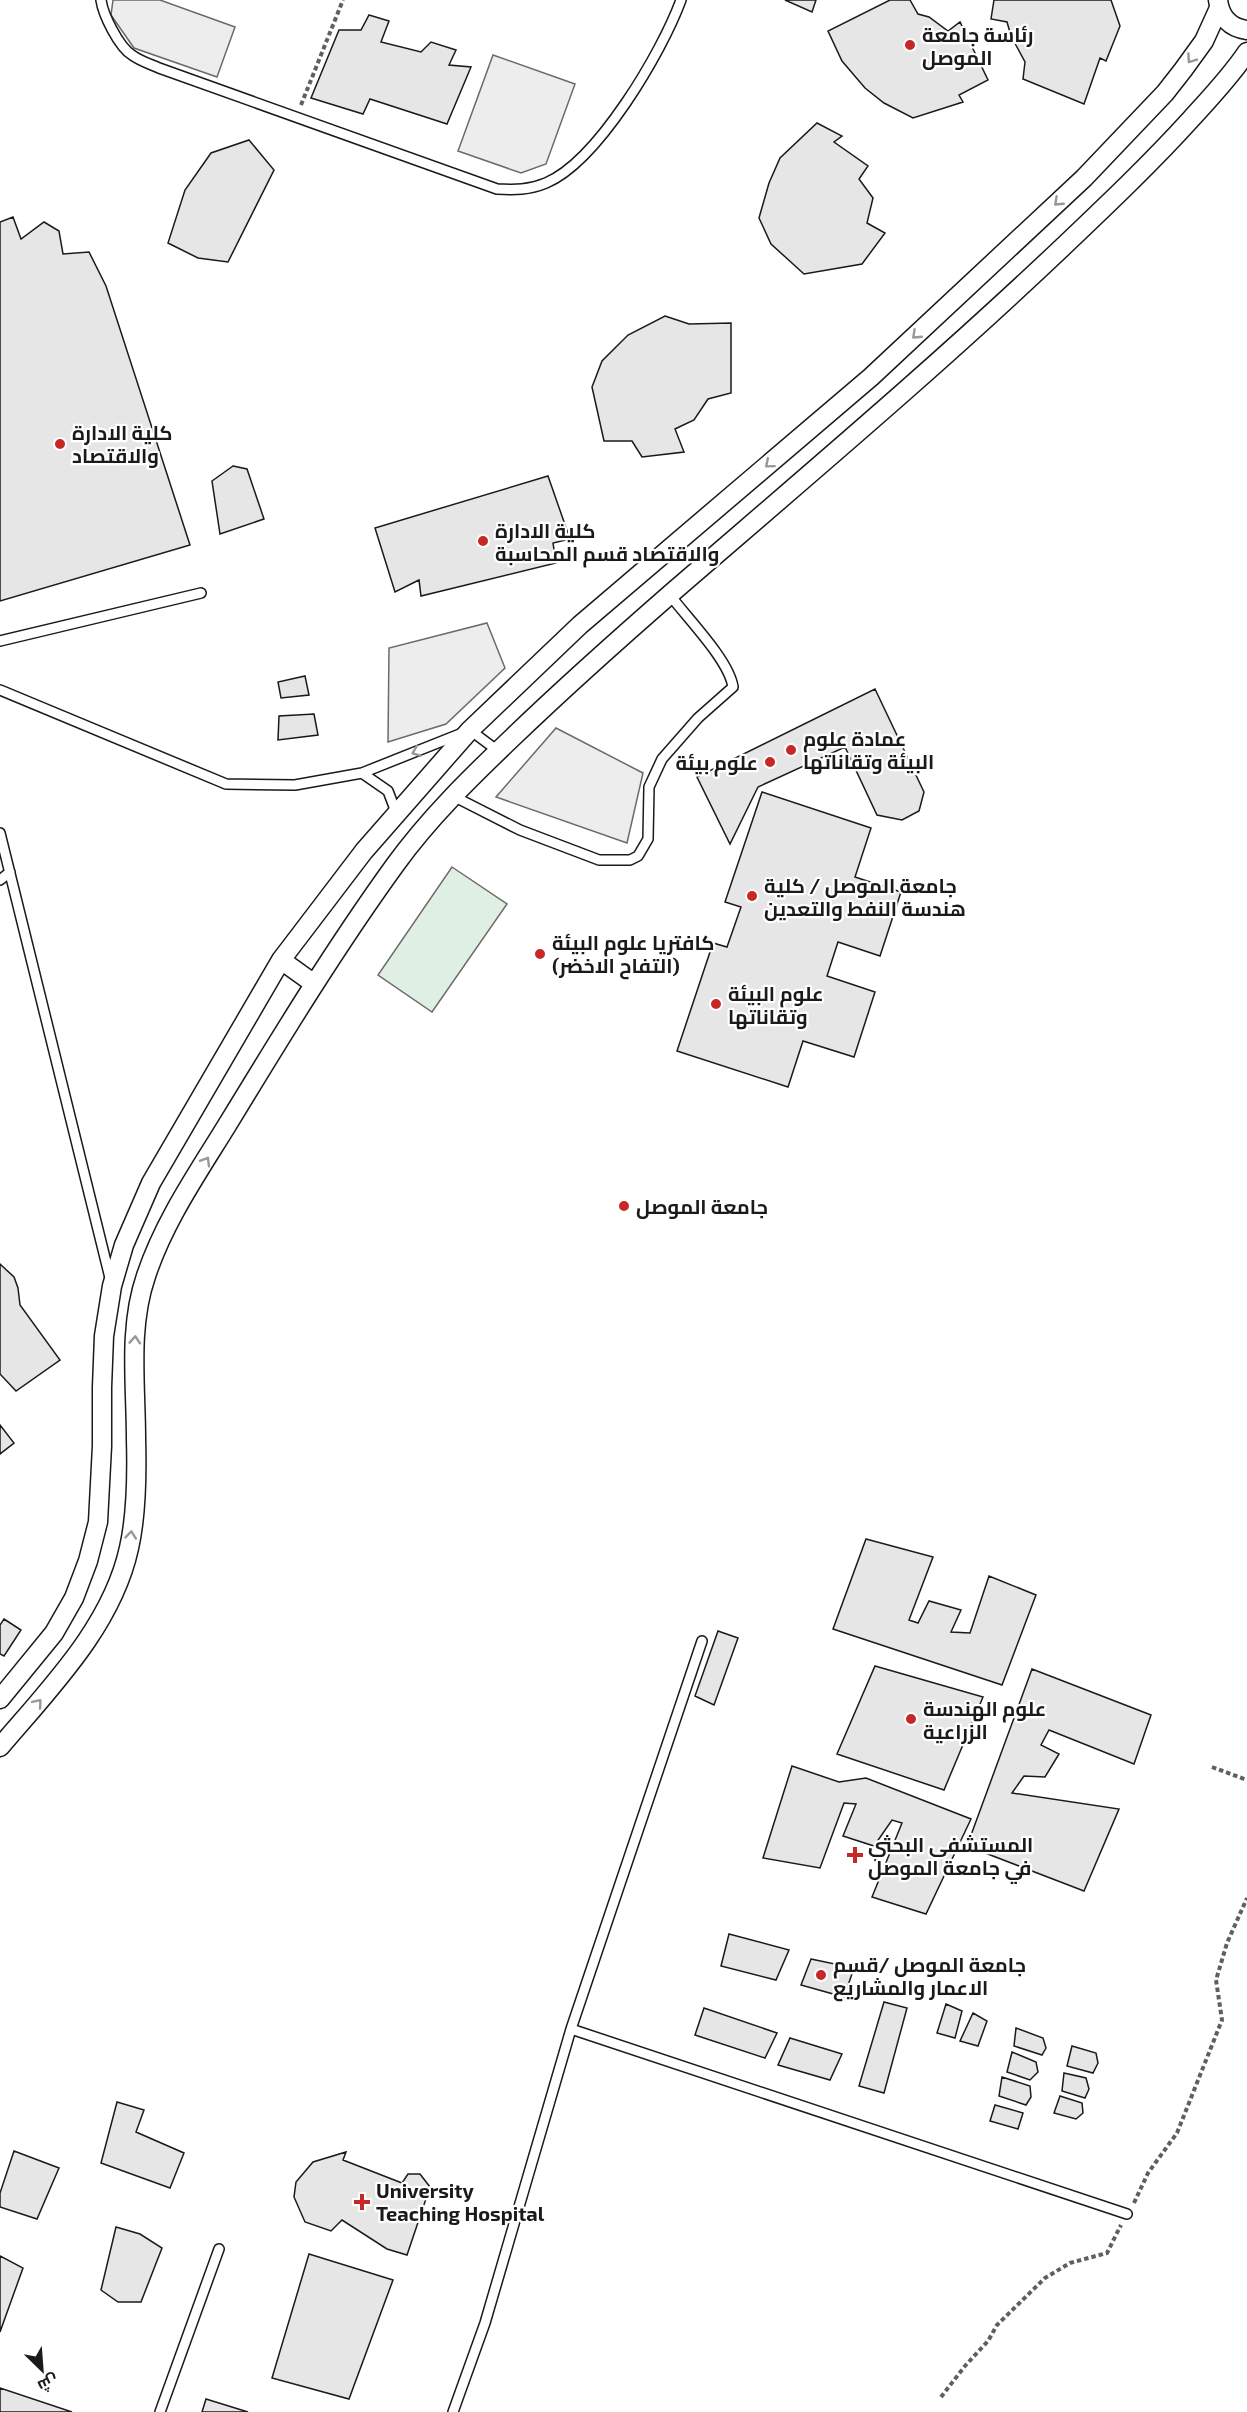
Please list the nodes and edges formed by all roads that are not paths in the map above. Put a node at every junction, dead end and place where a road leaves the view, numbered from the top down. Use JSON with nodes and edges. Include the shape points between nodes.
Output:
{"nodes":[{"id":1,"x":101,"y":0,"type":"edge"},
{"id":2,"x":681,"y":0,"type":"edge"},
{"id":3,"x":1218,"y":4,"type":"edge"},
{"id":4,"x":1247,"y":30,"type":"edge"},
{"id":5,"x":1247,"y":52,"type":"edge"},
{"id":6,"x":201,"y":593,"type":"dead end"},
{"id":7,"x":670,"y":595,"type":"junction"},
{"id":8,"x":0,"y":641,"type":"edge"},
{"id":9,"x":0,"y":690,"type":"edge"},
{"id":10,"x":470,"y":730,"type":"junction"},
{"id":11,"x":498,"y":751,"type":"junction"},
{"id":12,"x":362,"y":773,"type":"junction"},
{"id":13,"x":453,"y":796,"type":"junction"},
{"id":14,"x":396,"y":812,"type":"junction"},
{"id":15,"x":0,"y":833,"type":"edge"},
{"id":16,"x":10,"y":872,"type":"junction"},
{"id":17,"x":0,"y":880,"type":"edge"},
{"id":18,"x":281,"y":960,"type":"junction"},
{"id":19,"x":314,"y":983,"type":"junction"},
{"id":20,"x":112,"y":1286,"type":"junction"},
{"id":21,"x":702,"y":1641,"type":"dead end"},
{"id":22,"x":0,"y":1699,"type":"edge"},
{"id":23,"x":0,"y":1747,"type":"edge"},
{"id":24,"x":571,"y":2029,"type":"junction"},
{"id":25,"x":1126,"y":2214,"type":"road end"},
{"id":26,"x":219,"y":2249,"type":"dead end"},
{"id":27,"x":160,"y":2412,"type":"edge"},
{"id":28,"x":453,"y":2412,"type":"edge"}],
"edges":[{"from":1,"to":2,"type":"lane","via":[[113,30],[130,54],[159,68],[497,189],[523,191],[548,183],[575,165],[606,128],[647,73]]},
{"from":3,"to":4,"type":"street","via":[[1223,18]]},
{"from":3,"to":10,"type":"street","one_way":true,"via":[[1204,41],[1184,70],[1084,178],[871,377],[580,626]]},
{"from":5,"to":7,"type":"street","via":[[1211,98],[1145,169],[995,311]]},
{"from":6,"to":8,"type":"lane"},
{"from":7,"to":11,"type":"street"},
{"from":7,"to":13,"type":"lane","via":[[720,659],[733,687],[698,718],[662,759],[649,787],[648,839],[638,855],[630,860],[599,860],[520,830]]},
{"from":9,"to":12,"type":"lane","via":[[226,784],[295,785]]},
{"from":10,"to":11,"type":"lane"},
{"from":10,"to":12,"type":"lane","one_way":true},
{"from":10,"to":14,"type":"street"},
{"from":11,"to":13,"type":"street"},
{"from":12,"to":14,"type":"lane","via":[[388,791]]},
{"from":13,"to":19,"type":"street","via":[[396,864]]},
{"from":14,"to":18,"type":"street"},
{"from":15,"to":16,"type":"lane"},
{"from":16,"to":17,"type":"lane"},
{"from":16,"to":20,"type":"lane"},
{"from":18,"to":19,"type":"street"},
{"from":18,"to":20,"type":"street","via":[[151,1183],[124,1245]]},
{"from":23,"to":19,"type":"street","one_way":true,"via":[[62,1674],[110,1603],[122,1574],[131,1543],[135,1493],[134,1346],[145,1278],[177,1210]]},
{"from":20,"to":22,"type":"street","via":[[104,1336],[98,1522],[88,1561],[74,1598],[54,1633]]},
{"from":21,"to":24,"type":"lane"},
{"from":24,"to":25,"type":"lane"},
{"from":24,"to":28,"type":"lane","via":[[484,2323]]},
{"from":26,"to":27,"type":"lane"}]}
